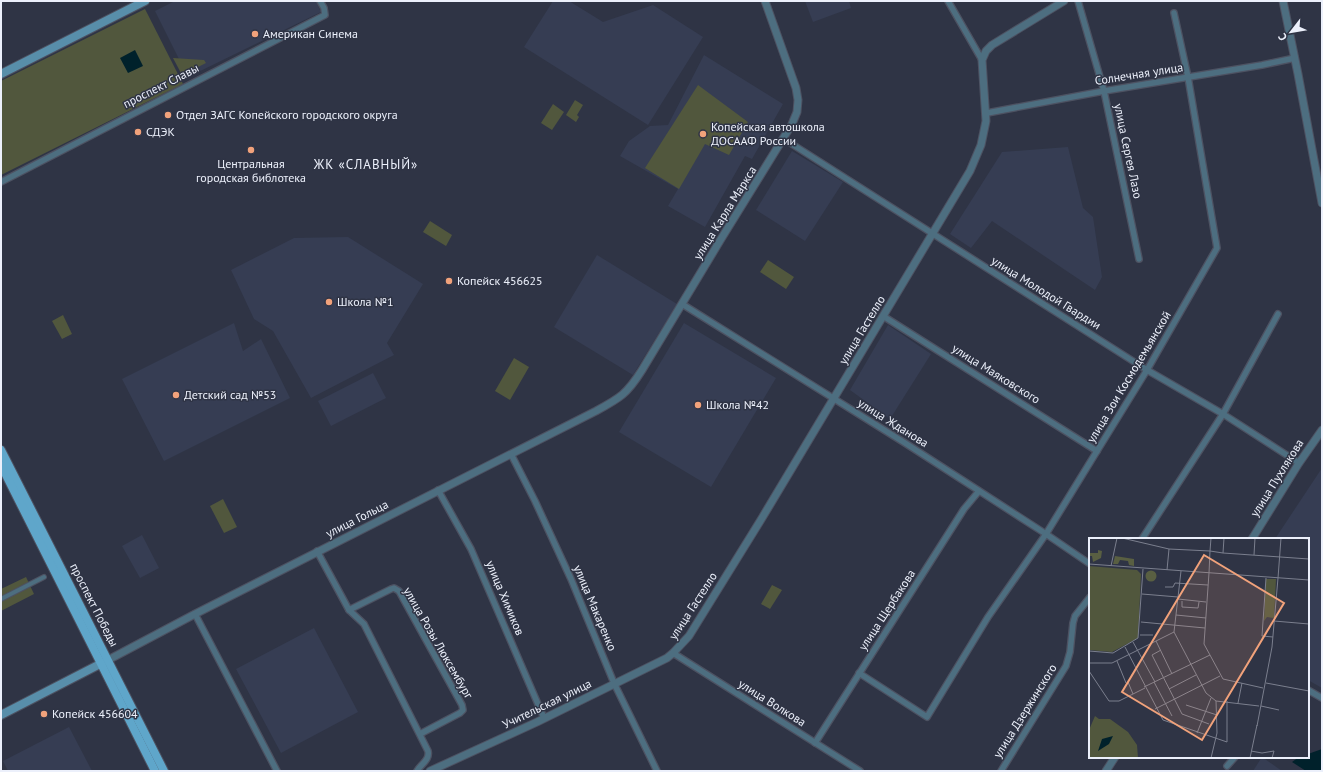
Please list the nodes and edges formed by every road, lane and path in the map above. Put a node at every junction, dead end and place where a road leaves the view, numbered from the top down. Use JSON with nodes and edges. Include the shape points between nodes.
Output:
{"nodes":[{"id":1,"x":145,"y":1,"type":"edge"},
{"id":2,"x":320,"y":1,"type":"edge"},
{"id":3,"x":765,"y":1,"type":"edge"},
{"id":4,"x":948,"y":1,"type":"edge"},
{"id":5,"x":1064,"y":1,"type":"edge"},
{"id":6,"x":1078,"y":1,"type":"edge"},
{"id":7,"x":1283,"y":1,"type":"edge"},
{"id":8,"x":1174,"y":13,"type":"dead end"},
{"id":9,"x":1295,"y":58,"type":"junction"},
{"id":10,"x":982,"y":60,"type":"junction"},
{"id":11,"x":1,"y":74,"type":"edge"},
{"id":12,"x":1188,"y":77,"type":"junction"},
{"id":13,"x":1104,"y":91,"type":"junction"},
{"id":14,"x":986,"y":113,"type":"junction"},
{"id":15,"x":784,"y":139,"type":"junction"},
{"id":16,"x":1,"y":182,"type":"edge"},
{"id":17,"x":1322,"y":203,"type":"edge"},
{"id":18,"x":933,"y":234,"type":"junction"},
{"id":19,"x":1139,"y":259,"type":"dead end"},
{"id":20,"x":682,"y":304,"type":"junction"},
{"id":21,"x":1278,"y":314,"type":"dead end"},
{"id":22,"x":883,"y":316,"type":"junction"},
{"id":23,"x":1147,"y":370,"type":"junction"},
{"id":24,"x":833,"y":398,"type":"junction"},
{"id":25,"x":617,"y":400,"type":"joint"},
{"id":26,"x":1223,"y":414,"type":"junction"},
{"id":27,"x":1322,"y":430,"type":"edge"},
{"id":28,"x":1,"y":450,"type":"edge"},
{"id":29,"x":1097,"y":451,"type":"junction"},
{"id":30,"x":511,"y":454,"type":"junction"},
{"id":31,"x":1300,"y":463,"type":"junction"},
{"id":32,"x":1,"y":465,"type":"edge"},
{"id":33,"x":438,"y":490,"type":"junction"},
{"id":34,"x":979,"y":491,"type":"junction"},
{"id":35,"x":1046,"y":534,"type":"junction"},
{"id":36,"x":1143,"y":538,"type":"edge"},
{"id":37,"x":1253,"y":538,"type":"edge"},
{"id":38,"x":317,"y":552,"type":"junction"},
{"id":39,"x":1089,"y":563,"type":"edge"},
{"id":40,"x":44,"y":577,"type":"dead end"},
{"id":41,"x":1089,"y":598,"type":"edge"},
{"id":42,"x":1,"y":599,"type":"edge"},
{"id":43,"x":349,"y":610,"type":"junction"},
{"id":44,"x":195,"y":614,"type":"junction"},
{"id":45,"x":673,"y":653,"type":"junction"},
{"id":46,"x":105,"y":662,"type":"junction"},
{"id":47,"x":859,"y":673,"type":"junction"},
{"id":48,"x":614,"y":683,"type":"junction"},
{"id":49,"x":1309,"y":691,"type":"edge"},
{"id":50,"x":1322,"y":698,"type":"edge"},
{"id":51,"x":1,"y":715,"type":"edge"},
{"id":52,"x":544,"y":718,"type":"junction"},
{"id":53,"x":420,"y":734,"type":"junction"},
{"id":54,"x":814,"y":743,"type":"junction"},
{"id":55,"x":1114,"y":758,"type":"edge"},
{"id":56,"x":1234,"y":758,"type":"edge"},
{"id":57,"x":1228,"y":766,"type":"dead end"},
{"id":58,"x":156,"y":771,"type":"edge"},
{"id":59,"x":164,"y":771,"type":"edge"},
{"id":60,"x":277,"y":771,"type":"edge"},
{"id":61,"x":417,"y":771,"type":"edge"},
{"id":62,"x":430,"y":771,"type":"edge"},
{"id":63,"x":657,"y":771,"type":"edge"},
{"id":64,"x":860,"y":771,"type":"edge"},
{"id":65,"x":1001,"y":771,"type":"edge"},
{"id":66,"x":1106,"y":771,"type":"edge"}],
"edges":[{"from":1,"to":11,"type":"main road"},
{"from":2,"to":16,"type":"street","name":"проспект Славы","via":[[325,15]]},
{"from":3,"to":15,"type":"street","name":"улица Карла Маркса","via":[[798,100],[797,112]]},
{"from":4,"to":10,"type":"street","name":"улица Гастелло"},
{"from":5,"to":10,"type":"street","via":[[992,45]]},
{"from":6,"to":13,"type":"street","name":"улица Сергея Лазо"},
{"from":7,"to":9,"type":"street"},
{"from":8,"to":12,"type":"street","name":"улица Зои Космодемьянской"},
{"from":9,"to":12,"type":"street","name":"Солнечная улица"},
{"from":9,"to":17,"type":"street"},
{"from":10,"to":14,"type":"street","name":"улица Гастелло"},
{"from":12,"to":13,"type":"street","name":"Солнечная улица"},
{"from":12,"to":23,"type":"street","name":"улица Зои Космодемьянской","via":[[1217,248]]},
{"from":13,"to":14,"type":"street","name":"Солнечная улица"},
{"from":13,"to":19,"type":"street","name":"улица Сергея Лазо"},
{"from":14,"to":18,"type":"street","name":"улица Гастелло","via":[[985,131],[970,171]]},
{"from":15,"to":18,"type":"street","name":"улица Молодой Гвардии"},
{"from":15,"to":20,"type":"street","name":"улица Карла Маркса"},
{"from":18,"to":22,"type":"street","name":"улица Гастелло"},
{"from":18,"to":23,"type":"street","name":"улица Молодой Гвардии"},
{"from":20,"to":24,"type":"street","name":"улица Жданова"},
{"from":20,"to":25,"type":"street","name":"улица Карла Маркса","via":[[632,387]]},
{"from":21,"to":26,"type":"street"},
{"from":22,"to":24,"type":"street","name":"улица Гастелло"},
{"from":22,"to":29,"type":"street","name":"улица Маяковского"},
{"from":23,"to":26,"type":"street","name":"улица Молодой Гвардии"},
{"from":23,"to":29,"type":"street","name":"улица Зои Космодемьянской"},
{"from":24,"to":34,"type":"street","name":"улица Жданова"},
{"from":24,"to":45,"type":"street","name":"улица Гастелло","via":[[689,636]]},
{"from":25,"to":30,"type":"street","name":"улица Гольца"},
{"from":26,"to":31,"type":"street","name":"улица Молодой Гвардии"},
{"from":26,"to":36,"type":"street"},
{"from":27,"to":31,"type":"street","name":"улица Пухлякова"},
{"from":28,"to":46,"type":"main road","name":"проспект Победы"},
{"from":29,"to":35,"type":"street","name":"улица Зои Космодемьянской"},
{"from":30,"to":33,"type":"street","name":"улица Гольца"},
{"from":30,"to":48,"type":"street","name":"улица Макаренко","via":[[571,579]]},
{"from":31,"to":37,"type":"street","name":"улица Пухлякова"},
{"from":32,"to":46,"type":"main road","name":"проспект Победы"},
{"from":33,"to":38,"type":"street","name":"улица Гольца"},
{"from":33,"to":52,"type":"street","name":"улица Химиков","via":[[472,549]]},
{"from":34,"to":35,"type":"street","name":"улица Жданова"},
{"from":34,"to":47,"type":"street","name":"улица Щербакова","via":[[964,509]]},
{"from":35,"to":39,"type":"street","name":"улица Жданова"},
{"from":35,"to":47,"type":"street","name":"улица Зои Космодемьянской","via":[[988,617],[928,717]]},
{"from":38,"to":43,"type":"street"},
{"from":38,"to":44,"type":"street","name":"улица Гольца"},
{"from":40,"to":42,"type":"street"},
{"from":41,"to":65,"type":"street","name":"улица Дзержинского","via":[[1075,616],[1066,666]]},
{"from":43,"to":53,"type":"street","via":[[364,624]]},
{"from":43,"to":53,"type":"street","name":"улица Розы Люксембург","via":[[390,589],[399,591],[463,710]]},
{"from":44,"to":46,"type":"street","name":"улица Гольца"},
{"from":44,"to":60,"type":"street"},
{"from":45,"to":48,"type":"street","name":"Учительская улица"},
{"from":45,"to":54,"type":"street","name":"улица Волкова"},
{"from":46,"to":51,"type":"main road"},
{"from":46,"to":58,"type":"main road","name":"проспект Победы"},
{"from":46,"to":59,"type":"main road","name":"проспект Победы"},
{"from":47,"to":54,"type":"street","name":"улица Щербакова"},
{"from":48,"to":52,"type":"street","name":"Учительская улица"},
{"from":48,"to":63,"type":"street","name":"улица Макаренко"},
{"from":49,"to":50,"type":"street"},
{"from":52,"to":62,"type":"street","name":"Учительская улица"},
{"from":53,"to":61,"type":"street","via":[[429,755]]},
{"from":54,"to":64,"type":"street","name":"улица Волкова"},
{"from":55,"to":66,"type":"street"},
{"from":56,"to":57,"type":"street"}]}
